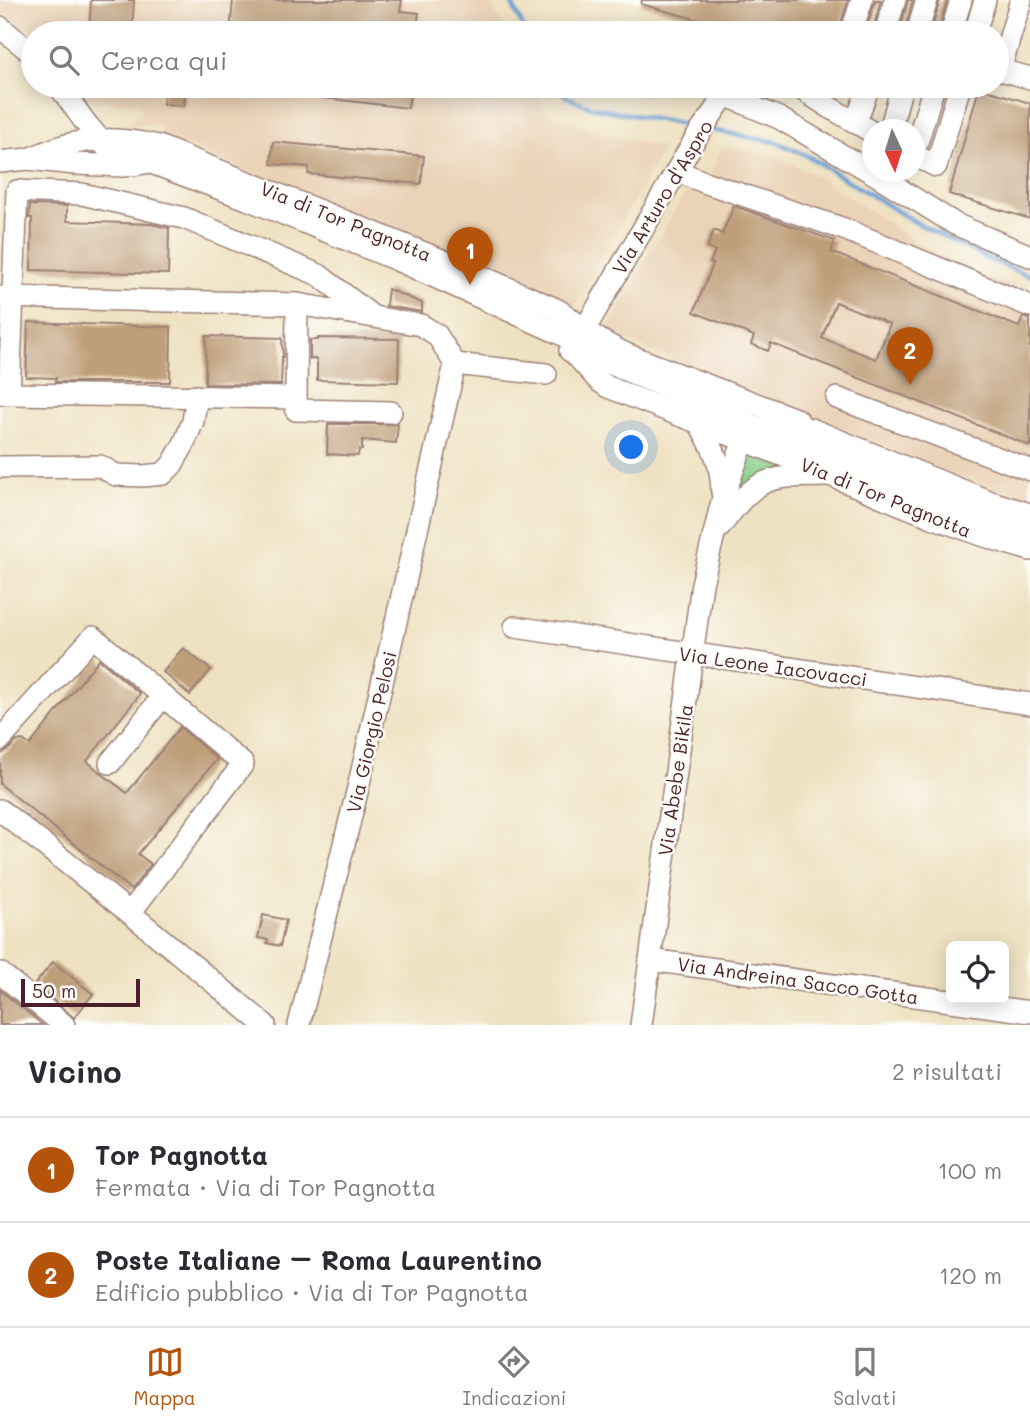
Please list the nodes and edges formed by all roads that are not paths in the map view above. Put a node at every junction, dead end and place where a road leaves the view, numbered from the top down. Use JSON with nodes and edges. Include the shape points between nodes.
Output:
{"nodes":[{"id":1,"x":862,"y":0,"type":"edge"},
{"id":2,"x":895,"y":0,"type":"edge"},
{"id":3,"x":927,"y":0,"type":"edge"},
{"id":4,"x":961,"y":0,"type":"edge"},
{"id":5,"x":985,"y":0,"type":"edge"},
{"id":6,"x":1021,"y":0,"type":"edge"},
{"id":7,"x":855,"y":21,"type":"edge"},
{"id":8,"x":889,"y":21,"type":"edge"},
{"id":9,"x":921,"y":21,"type":"edge"},
{"id":10,"x":955,"y":21,"type":"edge"},
{"id":11,"x":979,"y":21,"type":"edge"},
{"id":12,"x":0,"y":27,"type":"edge"},
{"id":13,"x":1009,"y":37,"type":"edge"},
{"id":14,"x":21,"y":44,"type":"edge"},
{"id":15,"x":1009,"y":73,"type":"edge"},
{"id":16,"x":1030,"y":78,"type":"edge"},
{"id":17,"x":68,"y":98,"type":"edge"},
{"id":18,"x":723,"y":98,"type":"edge"},
{"id":19,"x":732,"y":98,"type":"edge"},
{"id":20,"x":815,"y":98,"type":"edge"},
{"id":21,"x":831,"y":98,"type":"edge"},
{"id":22,"x":868,"y":98,"type":"edge"},
{"id":23,"x":899,"y":98,"type":"edge"},
{"id":24,"x":931,"y":98,"type":"edge"},
{"id":25,"x":956,"y":98,"type":"edge"},
{"id":26,"x":828,"y":107,"type":"junction"},
{"id":27,"x":865,"y":119,"type":"edge"},
{"id":28,"x":893,"y":119,"type":"edge"},
{"id":29,"x":925,"y":119,"type":"edge"},
{"id":30,"x":862,"y":126,"type":"edge"},
{"id":31,"x":100,"y":140,"type":"junction"},
{"id":32,"x":28,"y":159,"type":"junction"},
{"id":33,"x":925,"y":160,"type":"edge"},
{"id":34,"x":0,"y":162,"type":"edge"},
{"id":35,"x":150,"y":162,"type":"junction"},
{"id":36,"x":123,"y":166,"type":"junction"},
{"id":37,"x":677,"y":171,"type":"junction"},
{"id":38,"x":8,"y":191,"type":"edge"},
{"id":39,"x":1030,"y":256,"type":"edge"},
{"id":40,"x":6,"y":297,"type":"edge"},
{"id":41,"x":297,"y":304,"type":"junction"},
{"id":42,"x":1030,"y":306,"type":"edge"},
{"id":43,"x":372,"y":317,"type":"junction"},
{"id":44,"x":578,"y":342,"type":"junction"},
{"id":45,"x":455,"y":363,"type":"junction"},
{"id":46,"x":546,"y":374,"type":"dead end"},
{"id":47,"x":5,"y":393,"type":"edge"},
{"id":48,"x":197,"y":396,"type":"junction"},
{"id":49,"x":296,"y":398,"type":"junction"},
{"id":50,"x":838,"y":398,"type":"dead end"},
{"id":51,"x":391,"y":412,"type":"dead end"},
{"id":52,"x":699,"y":423,"type":"junction"},
{"id":53,"x":811,"y":429,"type":"junction"},
{"id":54,"x":752,"y":434,"type":"junction"},
{"id":55,"x":0,"y":467,"type":"edge"},
{"id":56,"x":1030,"y":470,"type":"edge"},
{"id":57,"x":830,"y":475,"type":"junction"},
{"id":58,"x":722,"y":501,"type":"junction"},
{"id":59,"x":1030,"y":514,"type":"edge"},
{"id":60,"x":1030,"y":531,"type":"edge"},
{"id":61,"x":713,"y":536,"type":"junction"},
{"id":62,"x":1030,"y":550,"type":"edge"},
{"id":63,"x":515,"y":627,"type":"dead end"},
{"id":64,"x":692,"y":654,"type":"junction"},
{"id":65,"x":163,"y":696,"type":"junction"},
{"id":66,"x":1030,"y":704,"type":"edge"},
{"id":67,"x":0,"y":740,"type":"edge"},
{"id":68,"x":110,"y":763,"type":"dead end"},
{"id":69,"x":0,"y":810,"type":"edge"},
{"id":70,"x":130,"y":913,"type":"junction"},
{"id":71,"x":650,"y":960,"type":"junction"},
{"id":72,"x":0,"y":973,"type":"edge"},
{"id":73,"x":1030,"y":1012,"type":"edge"},
{"id":74,"x":64,"y":1025,"type":"edge"},
{"id":75,"x":265,"y":1025,"type":"edge"},
{"id":76,"x":299,"y":1025,"type":"edge"},
{"id":77,"x":641,"y":1025,"type":"edge"}],
"edges":[{"from":1,"to":7,"type":"street"},
{"from":2,"to":8,"type":"street"},
{"from":3,"to":9,"type":"street"},
{"from":4,"to":10,"type":"street"},
{"from":5,"to":11,"type":"street"},
{"from":6,"to":13,"type":"street"},
{"from":12,"to":14,"type":"street"},
{"from":15,"to":16,"type":"street"},
{"from":17,"to":31,"type":"street"},
{"from":18,"to":37,"type":"street","name":"Via Arturo d'Aspro"},
{"from":19,"to":39,"type":"street","via":[[779,118],[955,224]]},
{"from":20,"to":26,"type":"street"},
{"from":21,"to":26,"type":"street"},
{"from":22,"to":27,"type":"street"},
{"from":23,"to":28,"type":"street"},
{"from":24,"to":29,"type":"street"},
{"from":25,"to":33,"type":"street","via":[[936,166]]},
{"from":26,"to":30,"type":"street"},
{"from":31,"to":32,"type":"street","name":"Via di Tor Pagnotta","via":[[69,144]]},
{"from":31,"to":35,"type":"street","name":"Via di Tor Pagnotta"},
{"from":31,"to":36,"type":"street"},
{"from":31,"to":44,"type":"street","name":"Via di Tor Pagnotta","via":[[158,146],[469,271],[568,316]]},
{"from":32,"to":34,"type":"street","name":"Via di Tor Pagnotta"},
{"from":32,"to":36,"type":"street","name":"Via di Tor Pagnotta"},
{"from":35,"to":36,"type":"street","name":"Via di Tor Pagnotta"},
{"from":35,"to":44,"type":"street","name":"Via di Tor Pagnotta","via":[[397,260]]},
{"from":36,"to":44,"type":"street","name":"Via di Tor Pagnotta","via":[[348,250],[488,312]]},
{"from":37,"to":42,"type":"street","via":[[844,229]]},
{"from":37,"to":44,"type":"street","name":"Via Arturo d'Aspro"},
{"from":38,"to":40,"type":"street"},
{"from":38,"to":43,"type":"street","via":[[82,194],[184,218],[319,275]]},
{"from":40,"to":41,"type":"street"},
{"from":40,"to":47,"type":"street"},
{"from":41,"to":43,"type":"street"},
{"from":41,"to":49,"type":"street"},
{"from":43,"to":45,"type":"street","via":[[421,325],[437,335]]},
{"from":44,"to":52,"type":"street","name":"Via di Tor Pagnotta","via":[[599,381]]},
{"from":44,"to":53,"type":"street","name":"Via di Tor Pagnotta","via":[[603,343],[802,421]]},
{"from":44,"to":54,"type":"street","name":"Via di Tor Pagnotta","via":[[591,355]]},
{"from":45,"to":46,"type":"street"},
{"from":45,"to":76,"type":"street","name":"Via Giorgio Pelosi"},
{"from":47,"to":48,"type":"street"},
{"from":48,"to":49,"type":"street"},
{"from":48,"to":55,"type":"street","via":[[184,444],[163,474],[116,475],[100,466]]},
{"from":49,"to":51,"type":"street","via":[[296,410]]},
{"from":50,"to":56,"type":"street"},
{"from":52,"to":54,"type":"street","name":"Via di Tor Pagnotta"},
{"from":52,"to":58,"type":"street","name":"Via Abebe Bikila","via":[[718,460]]},
{"from":53,"to":54,"type":"street","name":"Via di Tor Pagnotta","via":[[768,425]]},
{"from":53,"to":59,"type":"street","name":"Via di Tor Pagnotta"},
{"from":54,"to":57,"type":"street","name":"Via di Tor Pagnotta"},
{"from":54,"to":58,"type":"street","name":"Via Abebe Bikila"},
{"from":54,"to":60,"type":"street","name":"Via di Tor Pagnotta"},
{"from":57,"to":61,"type":"street","name":"Via Abebe Bikila","via":[[759,485]]},
{"from":57,"to":62,"type":"street","name":"Via di Tor Pagnotta"},
{"from":58,"to":61,"type":"street","name":"Via Abebe Bikila"},
{"from":61,"to":64,"type":"street","name":"Via Abebe Bikila"},
{"from":63,"to":64,"type":"street","name":"Via Leone Iacovacci"},
{"from":64,"to":66,"type":"street","name":"Via Leone Iacovacci"},
{"from":64,"to":71,"type":"street","name":"Via Abebe Bikila"},
{"from":65,"to":67,"type":"street","via":[[93,637]]},
{"from":65,"to":68,"type":"street"},
{"from":65,"to":70,"type":"street","via":[[243,764]]},
{"from":69,"to":70,"type":"street"},
{"from":70,"to":75,"type":"street"},
{"from":71,"to":73,"type":"street","name":"Via Andreina Sacco Gotta"},
{"from":71,"to":77,"type":"street","name":"Via Abebe Bikila"},
{"from":72,"to":74,"type":"street"}]}
